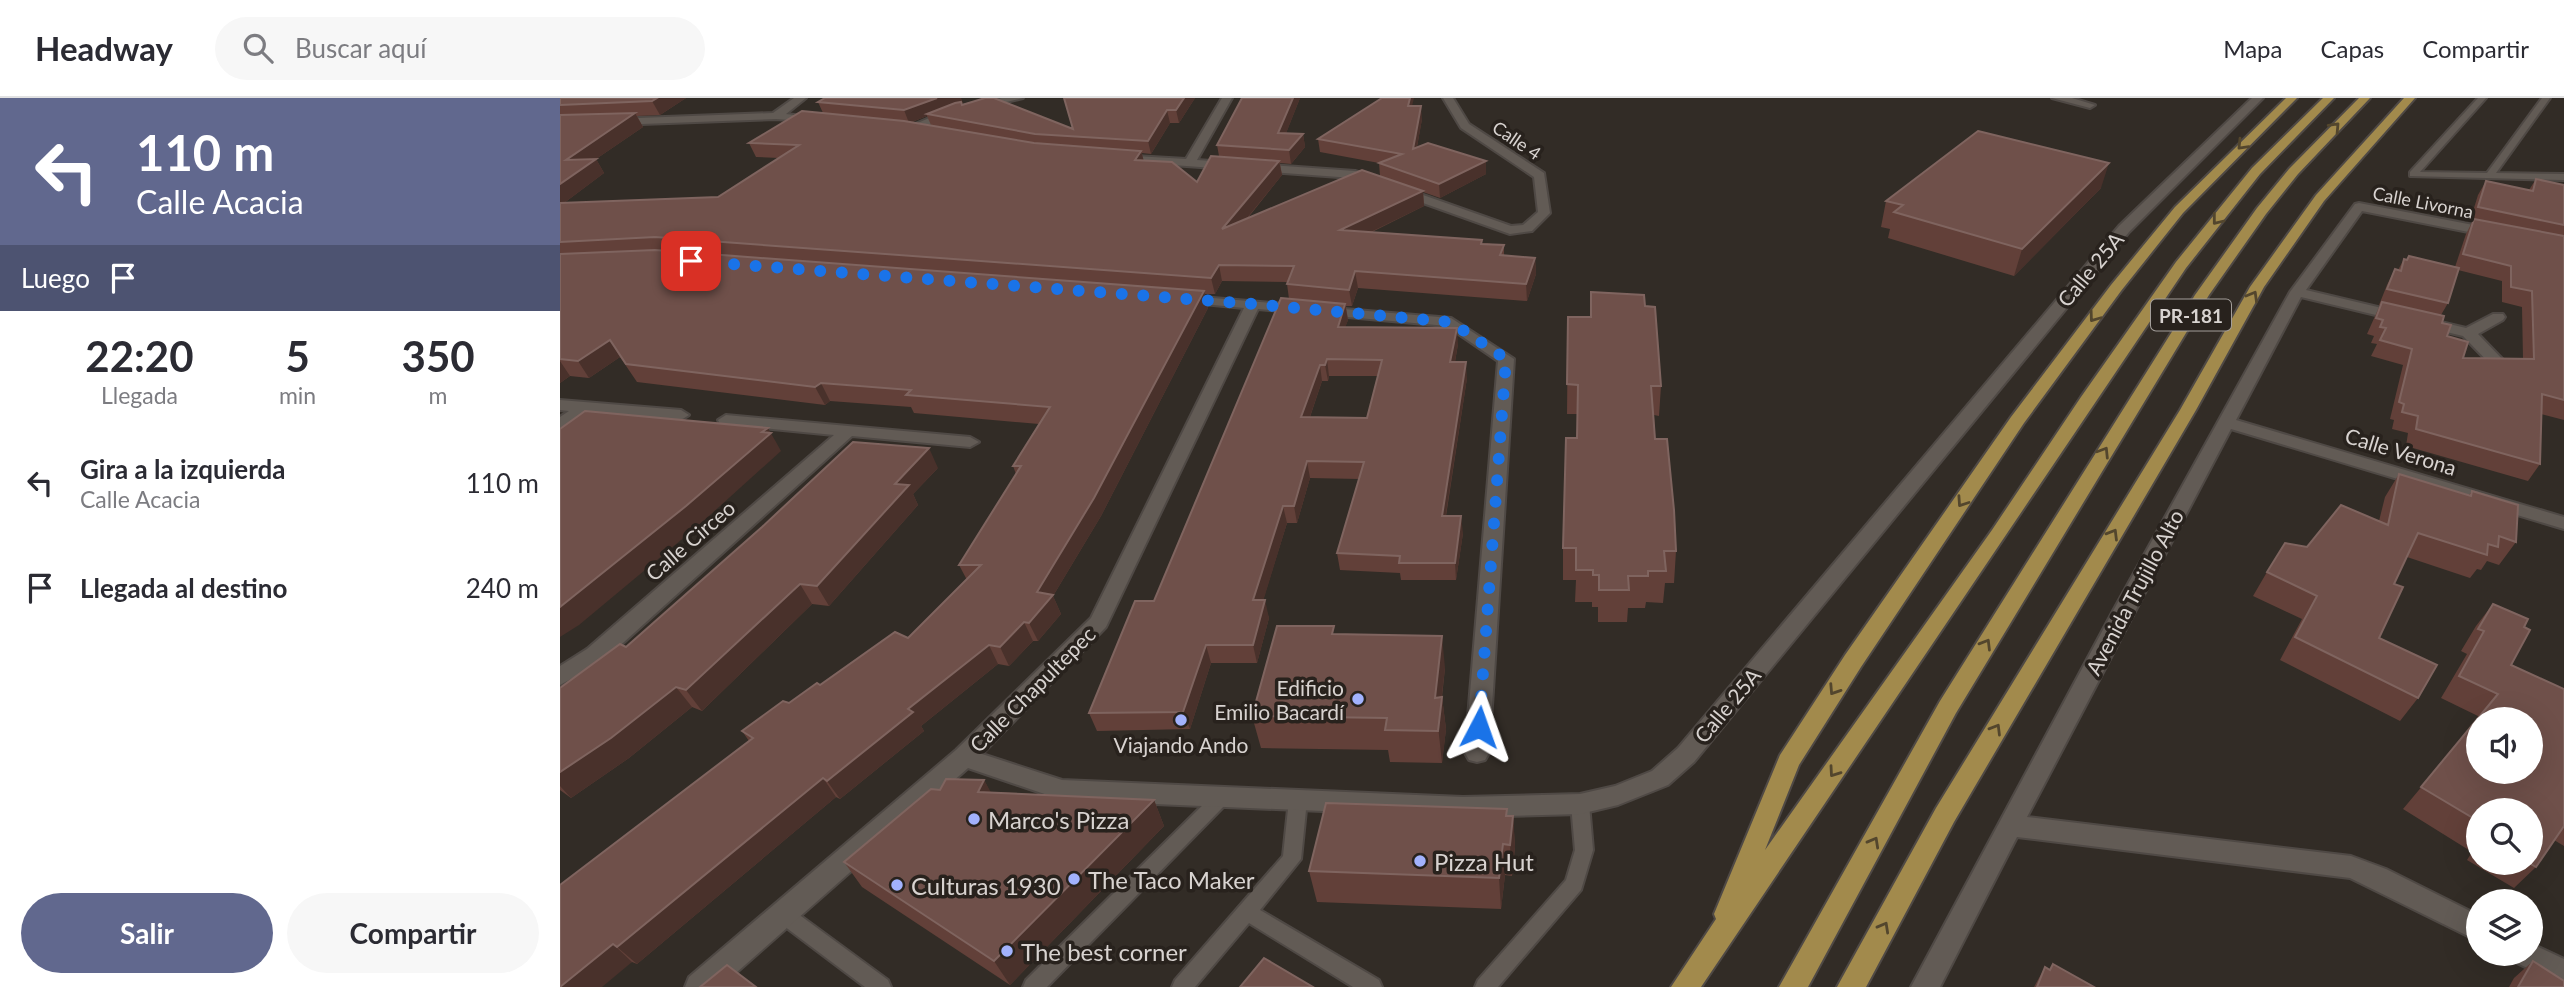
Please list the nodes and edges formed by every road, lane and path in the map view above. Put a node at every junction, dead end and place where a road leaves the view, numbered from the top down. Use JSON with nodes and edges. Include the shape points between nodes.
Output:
{"nodes":[{"id":1,"x":801,"y":98,"type":"edge"},
{"id":2,"x":1018,"y":98,"type":"edge"},
{"id":3,"x":1227,"y":98,"type":"edge"},
{"id":4,"x":1448,"y":98,"type":"edge"},
{"id":5,"x":2057,"y":98,"type":"edge"},
{"id":6,"x":2258,"y":98,"type":"edge"},
{"id":7,"x":2292,"y":98,"type":"edge"},
{"id":8,"x":2329,"y":98,"type":"edge"},
{"id":9,"x":2365,"y":98,"type":"edge"},
{"id":10,"x":2410,"y":98,"type":"edge"},
{"id":11,"x":2482,"y":98,"type":"edge"},
{"id":12,"x":2546,"y":98,"type":"edge"},
{"id":13,"x":2090,"y":105,"type":"dead end"},
{"id":14,"x":776,"y":116,"type":"junction"},
{"id":15,"x":830,"y":121,"type":"edge"},
{"id":16,"x":560,"y":124,"type":"edge"},
{"id":17,"x":896,"y":128,"type":"edge"},
{"id":18,"x":910,"y":130,"type":"junction"},
{"id":19,"x":936,"y":134,"type":"edge"},
{"id":20,"x":1108,"y":157,"type":"edge"},
{"id":21,"x":1190,"y":163,"type":"junction"},
{"id":22,"x":2490,"y":175,"type":"junction"},
{"id":23,"x":2563,"y":175,"type":"edge"},
{"id":24,"x":2359,"y":207,"type":"joint"},
{"id":25,"x":2509,"y":236,"type":"edge"},
{"id":26,"x":2297,"y":292,"type":"junction"},
{"id":27,"x":1171,"y":298,"type":"edge"},
{"id":28,"x":1253,"y":304,"type":"junction"},
{"id":29,"x":2498,"y":317,"type":"dead end"},
{"id":30,"x":2468,"y":333,"type":"junction"},
{"id":31,"x":2500,"y":365,"type":"edge"},
{"id":32,"x":560,"y":405,"type":"edge"},
{"id":33,"x":584,"y":408,"type":"junction"},
{"id":34,"x":681,"y":415,"type":"dead end"},
{"id":35,"x":726,"y":420,"type":"dead end"},
{"id":36,"x":2226,"y":422,"type":"junction"},
{"id":37,"x":560,"y":425,"type":"edge"},
{"id":38,"x":847,"y":432,"type":"junction"},
{"id":39,"x":970,"y":442,"type":"dead end"},
{"id":40,"x":2564,"y":523,"type":"edge"},
{"id":41,"x":560,"y":677,"type":"edge"},
{"id":42,"x":1476,"y":753,"type":"dead end"},
{"id":43,"x":964,"y":757,"type":"junction"},
{"id":44,"x":1222,"y":797,"type":"junction"},
{"id":45,"x":1298,"y":800,"type":"junction"},
{"id":46,"x":1580,"y":804,"type":"junction"},
{"id":47,"x":2010,"y":826,"type":"junction"},
{"id":48,"x":1247,"y":912,"type":"junction"},
{"id":49,"x":783,"y":914,"type":"junction"},
{"id":50,"x":2466,"y":923,"type":"edge"},
{"id":51,"x":1714,"y":945,"type":"junction"},
{"id":52,"x":2543,"y":962,"type":"edge"},
{"id":53,"x":2564,"y":973,"type":"edge"},
{"id":54,"x":699,"y":987,"type":"edge"},
{"id":55,"x":881,"y":987,"type":"edge"},
{"id":56,"x":1033,"y":987,"type":"edge"},
{"id":57,"x":1182,"y":987,"type":"edge"},
{"id":58,"x":1372,"y":987,"type":"edge"},
{"id":59,"x":1485,"y":987,"type":"edge"},
{"id":60,"x":1685,"y":987,"type":"edge"},
{"id":61,"x":1793,"y":987,"type":"edge"},
{"id":62,"x":1851,"y":987,"type":"edge"},
{"id":63,"x":1926,"y":987,"type":"edge"}],
"edges":[{"from":1,"to":14,"type":"street"},
{"from":2,"to":18,"type":"street","via":[[957,110]]},
{"from":3,"to":21,"type":"street"},
{"from":4,"to":21,"type":"street","name":"Calle 4","via":[[1465,126],[1540,176],[1544,213],[1527,228],[1510,230],[1355,176]]},
{"from":5,"to":13,"type":"street"},
{"from":6,"to":46,"type":"street","name":"Calle 25A","via":[[2124,229],[1686,755],[1660,778]]},
{"from":7,"to":51,"type":"highway","one_way":true,"via":[[2179,210],[2116,288],[2017,422],[1853,661],[1788,762]]},
{"from":8,"to":51,"type":"highway","number":"PR-181","one_way":true,"via":[[2256,171],[2181,265]]},
{"from":61,"to":9,"type":"highway","number":"PR-181","one_way":true,"via":[[1947,709],[2226,261],[2274,196]]},
{"from":62,"to":10,"type":"highway","one_way":true,"via":[[1945,815],[2257,287],[2320,198]]},
{"from":11,"to":22,"type":"lane","via":[[2413,174]]},
{"from":12,"to":22,"type":"lane"},
{"from":14,"to":15,"type":"street"},
{"from":14,"to":16,"type":"street"},
{"from":17,"to":18,"type":"street"},
{"from":18,"to":19,"type":"street"},
{"from":20,"to":21,"type":"street"},
{"from":22,"to":23,"type":"lane"},
{"from":24,"to":25,"type":"street","name":"Calle Livorna"},
{"from":24,"to":26,"type":"street","name":"Avenida Trujillo Alto"},
{"from":26,"to":30,"type":"street"},
{"from":26,"to":36,"type":"street","name":"Avenida Trujillo Alto"},
{"from":27,"to":28,"type":"street"},
{"from":28,"to":42,"type":"street","via":[[1451,322],[1506,359]]},
{"from":28,"to":43,"type":"street","name":"Calle Chapultepec","via":[[1099,622]]},
{"from":29,"to":30,"type":"street"},
{"from":30,"to":31,"type":"street"},
{"from":32,"to":33,"type":"street"},
{"from":33,"to":34,"type":"street"},
{"from":33,"to":37,"type":"street"},
{"from":35,"to":38,"type":"street"},
{"from":36,"to":40,"type":"street","name":"Calle Verona"},
{"from":36,"to":47,"type":"street","name":"Avenida Trujillo Alto"},
{"from":38,"to":39,"type":"street"},
{"from":38,"to":41,"type":"street","name":"Calle Circeo","via":[[595,654]]},
{"from":43,"to":44,"type":"street","name":"Calle 25A","via":[[1062,790]]},
{"from":43,"to":49,"type":"street","name":"Calle Chapultepec"},
{"from":44,"to":45,"type":"street","name":"Calle 25A"},
{"from":44,"to":56,"type":"lane"},
{"from":45,"to":46,"type":"street","name":"Calle 25A","via":[[1463,807]]},
{"from":45,"to":48,"type":"lane","via":[[1292,859]]},
{"from":46,"to":59,"type":"lane","via":[[1584,850],[1574,884]]},
{"from":47,"to":50,"type":"street","via":[[2351,867]]},
{"from":47,"to":63,"type":"street","name":"Avenida Trujillo Alto"},
{"from":48,"to":57,"type":"lane"},
{"from":48,"to":58,"type":"lane"},
{"from":49,"to":54,"type":"street","name":"Calle Chapultepec"},
{"from":49,"to":55,"type":"lane"},
{"from":51,"to":60,"type":"highway","number":"PR-181"},
{"from":52,"to":53,"type":"street"}]}
